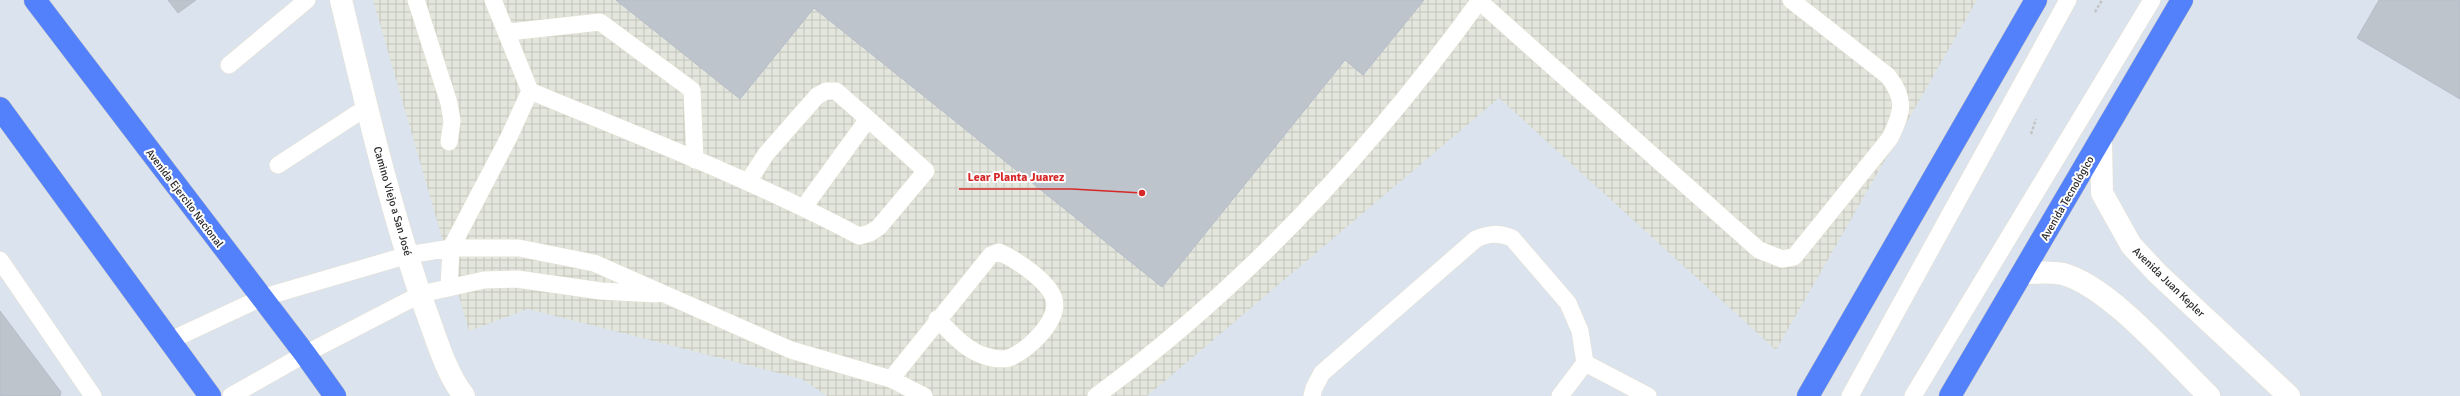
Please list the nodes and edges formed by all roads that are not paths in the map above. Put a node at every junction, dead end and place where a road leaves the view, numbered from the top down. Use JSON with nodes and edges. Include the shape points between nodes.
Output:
{"nodes":[{"id":1,"x":35,"y":0,"type":"edge"},
{"id":2,"x":307,"y":0,"type":"edge"},
{"id":3,"x":341,"y":0,"type":"edge"},
{"id":4,"x":416,"y":0,"type":"edge"},
{"id":5,"x":493,"y":0,"type":"edge"},
{"id":6,"x":1792,"y":0,"type":"edge"},
{"id":7,"x":2036,"y":0,"type":"edge"},
{"id":8,"x":2068,"y":0,"type":"edge"},
{"id":9,"x":2152,"y":0,"type":"edge"},
{"id":10,"x":2182,"y":0,"type":"edge"},
{"id":11,"x":1480,"y":1,"type":"edge"},
{"id":12,"x":508,"y":32,"type":"junction"},
{"id":13,"x":229,"y":65,"type":"dead end"},
{"id":14,"x":530,"y":91,"type":"junction"},
{"id":15,"x":367,"y":107,"type":"junction"},
{"id":16,"x":0,"y":108,"type":"edge"},
{"id":17,"x":868,"y":119,"type":"junction"},
{"id":18,"x":2101,"y":140,"type":"junction"},
{"id":19,"x":449,"y":142,"type":"dead end"},
{"id":20,"x":695,"y":160,"type":"junction"},
{"id":21,"x":278,"y":165,"type":"dead end"},
{"id":22,"x":748,"y":182,"type":"junction"},
{"id":23,"x":804,"y":206,"type":"junction"},
{"id":24,"x":451,"y":248,"type":"junction"},
{"id":25,"x":408,"y":256,"type":"junction"},
{"id":26,"x":0,"y":260,"type":"edge"},
{"id":27,"x":2023,"y":273,"type":"junction"},
{"id":28,"x":449,"y":288,"type":"junction"},
{"id":29,"x":420,"y":294,"type":"junction"},
{"id":30,"x":667,"y":294,"type":"junction"},
{"id":31,"x":261,"y":298,"type":"junction"},
{"id":32,"x":938,"y":319,"type":"junction"},
{"id":33,"x":170,"y":341,"type":"junction"},
{"id":34,"x":305,"y":354,"type":"junction"},
{"id":35,"x":1585,"y":363,"type":"junction"},
{"id":36,"x":891,"y":379,"type":"junction"},
{"id":37,"x":93,"y":396,"type":"edge"},
{"id":38,"x":210,"y":396,"type":"edge"},
{"id":39,"x":230,"y":396,"type":"edge"},
{"id":40,"x":335,"y":396,"type":"edge"},
{"id":41,"x":464,"y":396,"type":"edge"},
{"id":42,"x":924,"y":396,"type":"edge"},
{"id":43,"x":1096,"y":396,"type":"edge"},
{"id":44,"x":1312,"y":396,"type":"edge"},
{"id":45,"x":1560,"y":396,"type":"edge"},
{"id":46,"x":1648,"y":396,"type":"edge"},
{"id":47,"x":1808,"y":396,"type":"edge"},
{"id":48,"x":1850,"y":396,"type":"edge"},
{"id":49,"x":1913,"y":396,"type":"edge"},
{"id":50,"x":1950,"y":396,"type":"edge"},
{"id":51,"x":2209,"y":396,"type":"edge"},
{"id":52,"x":2289,"y":396,"type":"edge"}],
"edges":[{"from":1,"to":31,"type":"main road","name":"Avenida Ejercito Nacional"},
{"from":2,"to":13,"type":"lane"},
{"from":3,"to":15,"type":"street","name":"Camino Viejo a San José"},
{"from":4,"to":19,"type":"lane","via":[[449,103],[452,121]]},
{"from":5,"to":12,"type":"lane"},
{"from":6,"to":11,"type":"lane","via":[[1888,76],[1898,89],[1902,103],[1898,122],[1890,138],[1794,256],[1782,259],[1759,250]]},
{"from":7,"to":47,"type":"main road"},
{"from":8,"to":48,"type":"lane"},
{"from":9,"to":49,"type":"lane"},
{"from":10,"to":18,"type":"main road","name":"Avenida Tecnológico"},
{"from":11,"to":43,"type":"lane","via":[[1445,48],[1319,198],[1250,268],[1129,372]]},
{"from":12,"to":14,"type":"lane"},
{"from":12,"to":20,"type":"lane","via":[[600,22],[692,90]]},
{"from":14,"to":20,"type":"lane"},
{"from":14,"to":24,"type":"lane"},
{"from":15,"to":21,"type":"lane"},
{"from":15,"to":25,"type":"street","name":"Camino Viejo a San José"},
{"from":16,"to":33,"type":"main road"},
{"from":17,"to":22,"type":"lane","via":[[836,91],[826,91],[817,96],[766,154]]},
{"from":17,"to":23,"type":"lane"},
{"from":17,"to":23,"type":"lane","via":[[926,171],[879,227],[870,233],[859,236]]},
{"from":18,"to":27,"type":"main road","name":"Avenida Tecnológico"},
{"from":18,"to":52,"type":"street","name":"Avenida Juan Kepler","via":[[2102,193],[2131,244],[2157,273]]},
{"from":20,"to":22,"type":"lane"},
{"from":22,"to":23,"type":"lane"},
{"from":24,"to":25,"type":"lane"},
{"from":24,"to":28,"type":"lane"},
{"from":24,"to":30,"type":"lane","via":[[519,248],[594,263]]},
{"from":25,"to":29,"type":"street","name":"Camino Viejo a San José"},
{"from":25,"to":31,"type":"lane"},
{"from":26,"to":37,"type":"lane"},
{"from":27,"to":50,"type":"main road","name":"Avenida Tecnológico"},
{"from":27,"to":51,"type":"street","via":[[2063,274],[2086,284],[2104,296]]},
{"from":28,"to":29,"type":"lane"},
{"from":28,"to":30,"type":"lane","via":[[484,280],[517,279],[602,291]]},
{"from":29,"to":34,"type":"lane"},
{"from":29,"to":41,"type":"street","name":"Camino Viejo a San José","via":[[451,378]]},
{"from":30,"to":36,"type":"lane","via":[[791,350]]},
{"from":31,"to":33,"type":"lane"},
{"from":31,"to":34,"type":"main road","name":"Avenida Ejercito Nacional"},
{"from":32,"to":32,"type":"lane","via":[[966,348],[984,356],[1009,358],[1027,347],[1052,321],[1054,299],[1044,284],[1012,257],[999,252],[991,255]]},
{"from":32,"to":36,"type":"lane"},
{"from":33,"to":38,"type":"main road"},
{"from":34,"to":39,"type":"lane"},
{"from":34,"to":40,"type":"main road","name":"Avenida Ejercito Nacional"},
{"from":35,"to":44,"type":"lane","via":[[1580,331],[1568,302],[1512,238],[1488,234],[1476,239],[1322,373]]},
{"from":35,"to":45,"type":"lane"},
{"from":35,"to":46,"type":"lane"},
{"from":36,"to":42,"type":"lane"}]}
